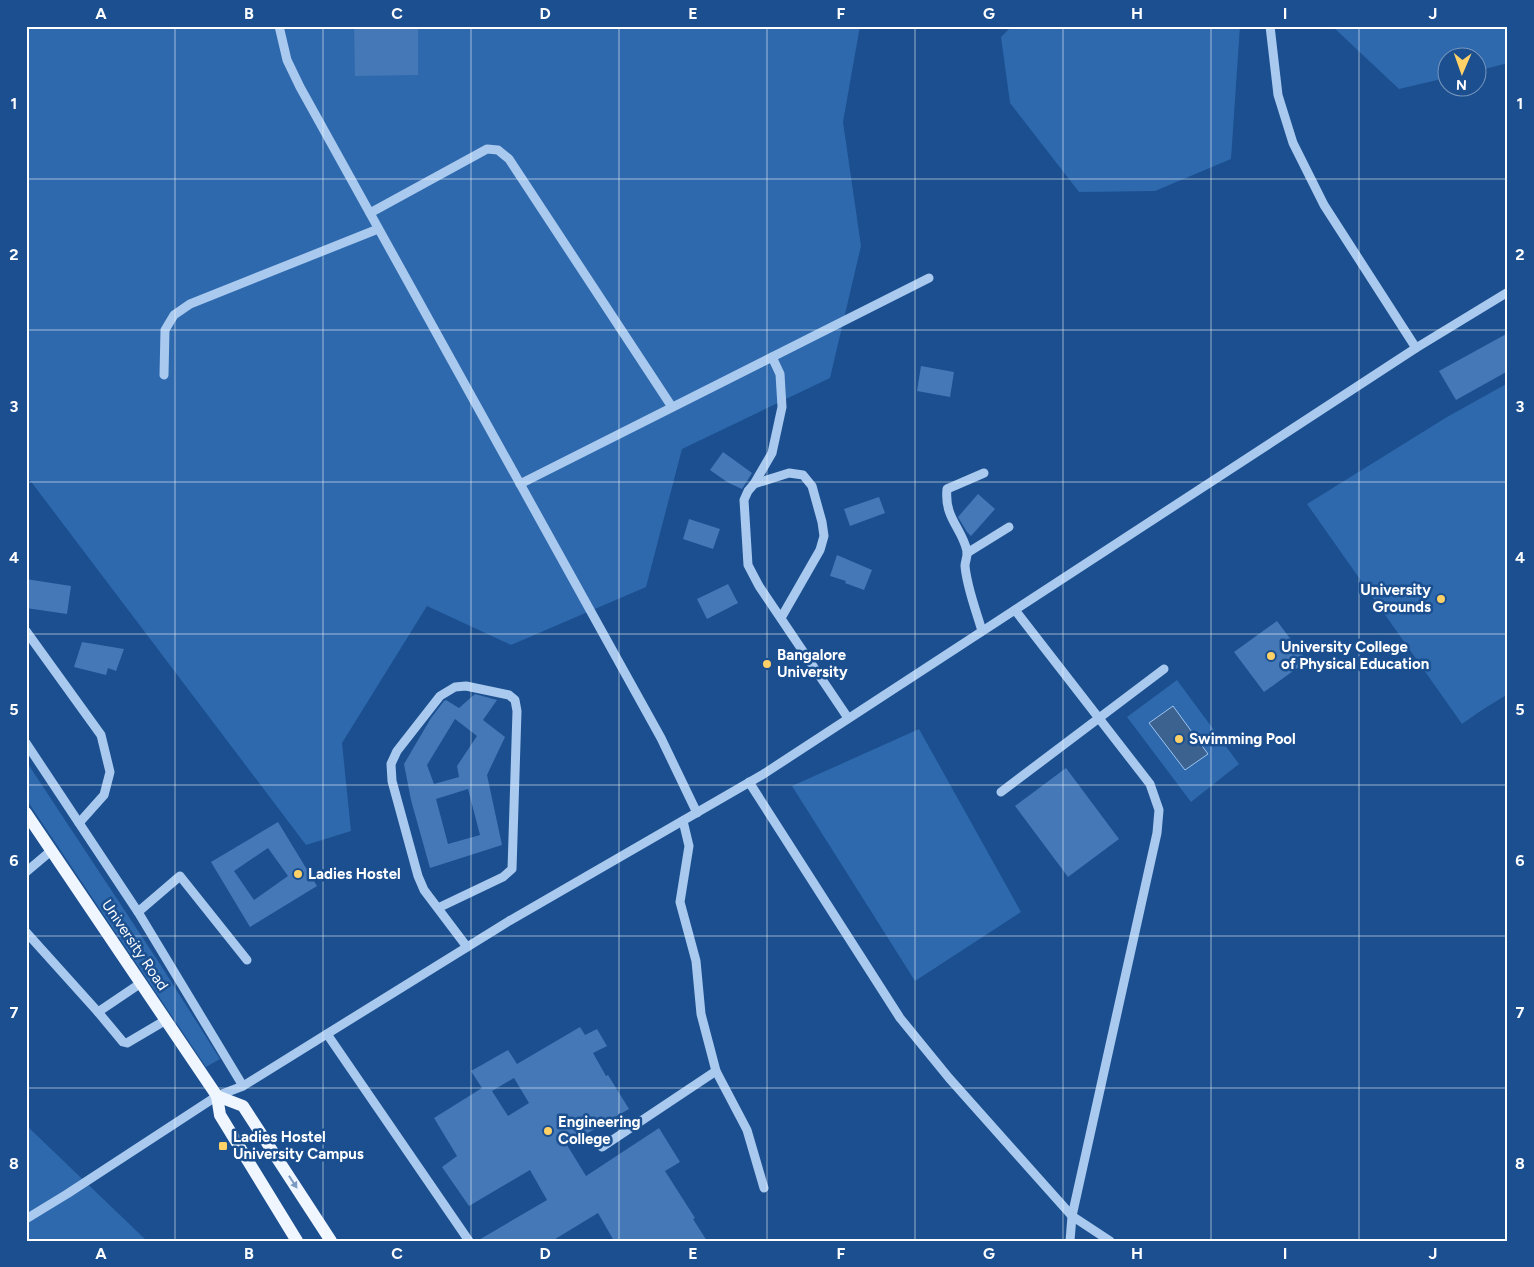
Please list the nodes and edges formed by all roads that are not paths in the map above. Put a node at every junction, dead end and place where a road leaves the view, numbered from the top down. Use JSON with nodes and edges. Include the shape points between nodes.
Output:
{"nodes":[{"id":1,"x":279,"y":26,"type":"edge"},
{"id":2,"x":1270,"y":26,"type":"edge"},
{"id":3,"x":370,"y":213,"type":"junction"},
{"id":4,"x":378,"y":229,"type":"junction"},
{"id":5,"x":929,"y":278,"type":"dead end"},
{"id":6,"x":1508,"y":292,"type":"edge"},
{"id":7,"x":1416,"y":348,"type":"junction"},
{"id":8,"x":772,"y":357,"type":"junction"},
{"id":9,"x":164,"y":375,"type":"dead end"},
{"id":10,"x":672,"y":407,"type":"junction"},
{"id":11,"x":984,"y":474,"type":"dead end"},
{"id":12,"x":520,"y":484,"type":"junction"},
{"id":13,"x":754,"y":484,"type":"junction"},
{"id":14,"x":1009,"y":527,"type":"dead end"},
{"id":15,"x":968,"y":554,"type":"junction"},
{"id":16,"x":1015,"y":610,"type":"junction"},
{"id":17,"x":781,"y":618,"type":"junction"},
{"id":18,"x":26,"y":631,"type":"edge"},
{"id":19,"x":982,"y":631,"type":"junction"},
{"id":20,"x":1164,"y":669,"type":"dead end"},
{"id":21,"x":848,"y":718,"type":"junction"},
{"id":22,"x":1100,"y":718,"type":"junction"},
{"id":23,"x":26,"y":743,"type":"edge"},
{"id":24,"x":749,"y":782,"type":"junction"},
{"id":25,"x":1001,"y":792,"type":"dead end"},
{"id":26,"x":26,"y":812,"type":"edge"},
{"id":27,"x":697,"y":812,"type":"junction"},
{"id":28,"x":683,"y":820,"type":"junction"},
{"id":29,"x":79,"y":823,"type":"junction"},
{"id":30,"x":52,"y":850,"type":"junction"},
{"id":31,"x":26,"y":872,"type":"edge"},
{"id":32,"x":438,"y":908,"type":"junction"},
{"id":33,"x":138,"y":912,"type":"junction"},
{"id":34,"x":26,"y":932,"type":"edge"},
{"id":35,"x":467,"y":947,"type":"junction"},
{"id":36,"x":247,"y":960,"type":"dead end"},
{"id":37,"x":141,"y":983,"type":"junction"},
{"id":38,"x":98,"y":1012,"type":"junction"},
{"id":39,"x":166,"y":1020,"type":"junction"},
{"id":40,"x":327,"y":1034,"type":"junction"},
{"id":41,"x":716,"y":1071,"type":"junction"},
{"id":42,"x":243,"y":1086,"type":"junction"},
{"id":43,"x":217,"y":1096,"type":"junction"},
{"id":44,"x":602,"y":1147,"type":"dead end"},
{"id":45,"x":764,"y":1188,"type":"dead end"},
{"id":46,"x":1072,"y":1216,"type":"junction"},
{"id":47,"x":26,"y":1218,"type":"edge"},
{"id":48,"x":297,"y":1241,"type":"edge"},
{"id":49,"x":331,"y":1241,"type":"edge"},
{"id":50,"x":469,"y":1241,"type":"edge"},
{"id":51,"x":1070,"y":1241,"type":"edge"},
{"id":52,"x":1110,"y":1241,"type":"edge"}],
"edges":[{"from":1,"to":3,"type":"street","via":[[287,60],[300,87]]},
{"from":2,"to":7,"type":"street","via":[[1278,95],[1293,143],[1324,205]]},
{"from":3,"to":4,"type":"street"},
{"from":3,"to":10,"type":"street","via":[[487,149],[498,150],[509,159]]},
{"from":4,"to":9,"type":"street","via":[[190,304],[174,315],[165,330]]},
{"from":4,"to":12,"type":"street"},
{"from":5,"to":8,"type":"street"},
{"from":6,"to":7,"type":"street"},
{"from":7,"to":16,"type":"street"},
{"from":8,"to":10,"type":"street"},
{"from":8,"to":13,"type":"street","via":[[780,374],[782,406],[772,453]]},
{"from":10,"to":12,"type":"street"},
{"from":11,"to":15,"type":"street","via":[[947,489],[946,499],[952,520]]},
{"from":12,"to":27,"type":"street","via":[[662,738]]},
{"from":13,"to":17,"type":"street","via":[[744,500],[748,565]]},
{"from":13,"to":17,"type":"street","via":[[789,473],[803,475],[812,486],[822,522],[824,536],[820,550]]},
{"from":14,"to":15,"type":"street"},
{"from":15,"to":19,"type":"street","via":[[965,565]]},
{"from":16,"to":19,"type":"street"},
{"from":16,"to":22,"type":"street"},
{"from":17,"to":21,"type":"street"},
{"from":18,"to":29,"type":"street","via":[[101,735],[110,772],[104,795]]},
{"from":19,"to":21,"type":"street"},
{"from":20,"to":22,"type":"street"},
{"from":21,"to":24,"type":"street"},
{"from":22,"to":25,"type":"street"},
{"from":22,"to":46,"type":"street","via":[[1150,784],[1159,810],[1157,834]]},
{"from":23,"to":29,"type":"street"},
{"from":24,"to":27,"type":"street"},
{"from":24,"to":46,"type":"street","via":[[900,1018]]},
{"from":26,"to":30,"type":"main road","name":"University Road"},
{"from":27,"to":28,"type":"street"},
{"from":28,"to":35,"type":"street"},
{"from":28,"to":41,"type":"street","via":[[689,846],[680,902],[696,961],[701,1014]]},
{"from":29,"to":33,"type":"street"},
{"from":30,"to":31,"type":"street"},
{"from":30,"to":37,"type":"main road","name":"University Road"},
{"from":32,"to":32,"type":"street","via":[[418,876],[392,781],[391,764],[397,751],[440,696],[455,687],[466,686],[509,695],[515,700],[517,711],[512,869],[503,877]]},
{"from":32,"to":35,"type":"street"},
{"from":33,"to":36,"type":"street","via":[[180,876]]},
{"from":33,"to":42,"type":"street"},
{"from":34,"to":38,"type":"street"},
{"from":35,"to":40,"type":"street"},
{"from":37,"to":38,"type":"street"},
{"from":37,"to":39,"type":"main road","name":"University Road"},
{"from":38,"to":39,"type":"street","via":[[127,1043]]},
{"from":39,"to":43,"type":"main road","name":"University Road"},
{"from":40,"to":42,"type":"street"},
{"from":40,"to":50,"type":"street"},
{"from":41,"to":44,"type":"street"},
{"from":41,"to":45,"type":"street","via":[[746,1130]]},
{"from":42,"to":43,"type":"street"},
{"from":43,"to":47,"type":"street"},
{"from":43,"to":48,"type":"main road","name":"University Road","via":[[220,1115]]},
{"from":43,"to":49,"type":"main road","one_way":true,"via":[[243,1106]]},
{"from":46,"to":51,"type":"street"},
{"from":46,"to":52,"type":"street"}]}
